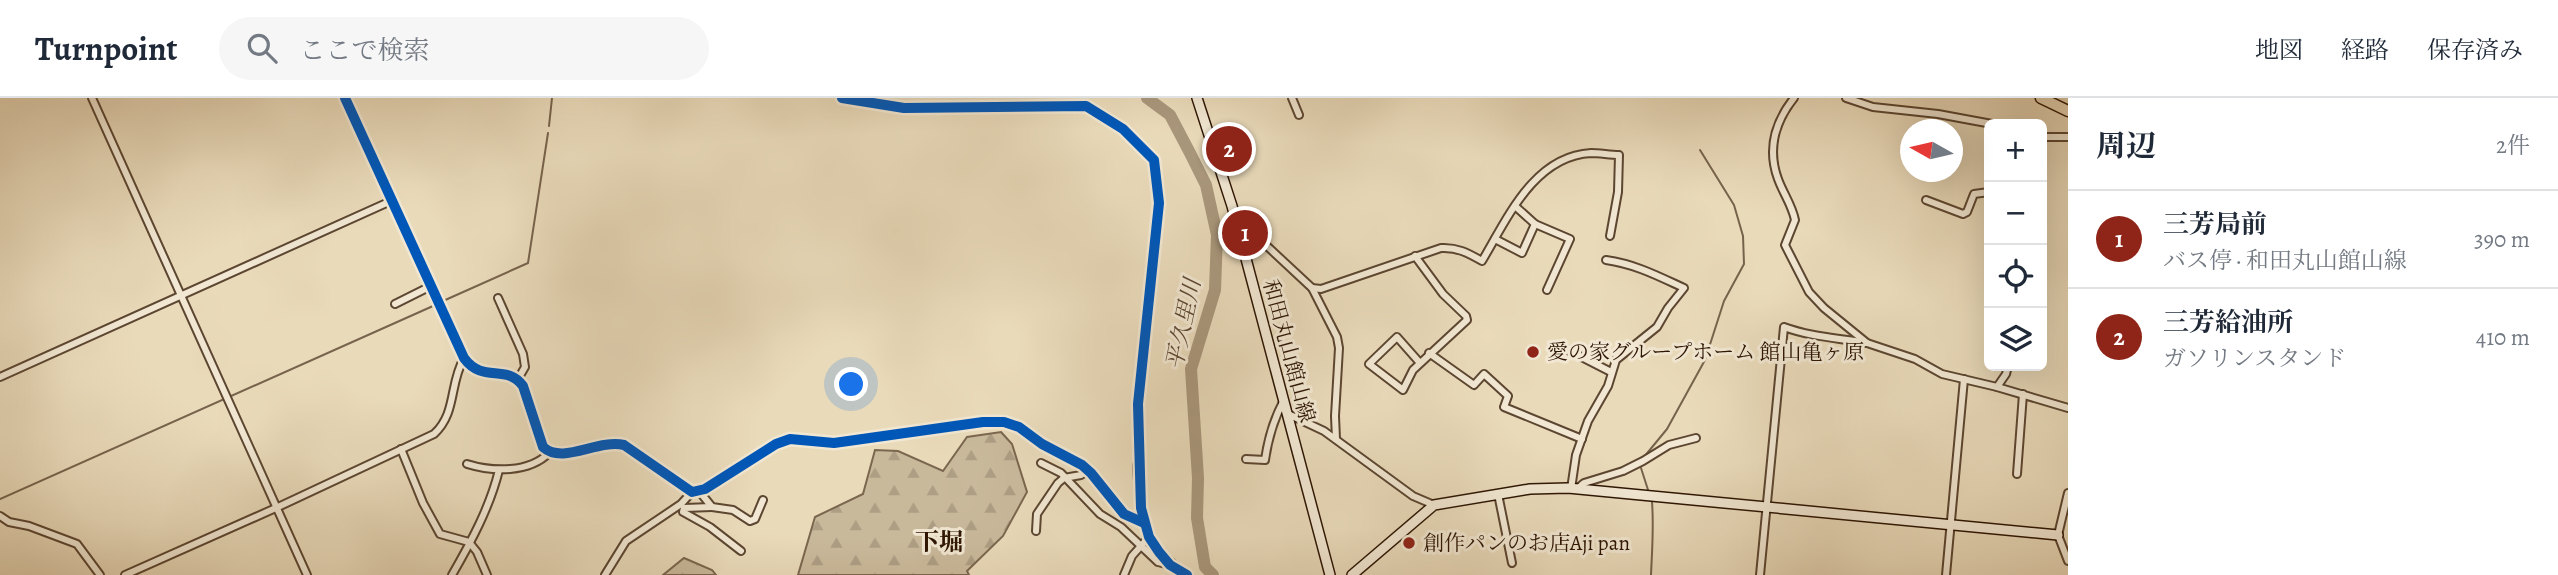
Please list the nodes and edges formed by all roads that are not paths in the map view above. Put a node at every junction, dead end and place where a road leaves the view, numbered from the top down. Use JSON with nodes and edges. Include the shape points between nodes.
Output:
{"nodes":[{"id":1,"x":92,"y":98,"type":"edge"},
{"id":2,"x":345,"y":98,"type":"edge"},
{"id":3,"x":842,"y":98,"type":"edge"},
{"id":4,"x":1197,"y":98,"type":"edge"},
{"id":5,"x":1292,"y":98,"type":"edge"},
{"id":6,"x":1794,"y":98,"type":"edge"},
{"id":7,"x":1846,"y":98,"type":"edge"},
{"id":8,"x":2041,"y":98,"type":"edge"},
{"id":9,"x":1867,"y":101,"type":"edge"},
{"id":10,"x":2068,"y":111,"type":"edge"},
{"id":11,"x":1299,"y":116,"type":"dead end"},
{"id":12,"x":1984,"y":123,"type":"edge"},
{"id":13,"x":2047,"y":137,"type":"edge"},
{"id":14,"x":2068,"y":137,"type":"edge"},
{"id":15,"x":1984,"y":193,"type":"edge"},
{"id":16,"x":1926,"y":200,"type":"dead end"},
{"id":17,"x":391,"y":201,"type":"junction"},
{"id":18,"x":1515,"y":206,"type":"junction"},
{"id":19,"x":1535,"y":224,"type":"junction"},
{"id":20,"x":1236,"y":225,"type":"junction"},
{"id":21,"x":1610,"y":236,"type":"dead end"},
{"id":22,"x":1495,"y":239,"type":"junction"},
{"id":23,"x":1415,"y":256,"type":"junction"},
{"id":24,"x":1606,"y":260,"type":"dead end"},
{"id":25,"x":429,"y":286,"type":"junction"},
{"id":26,"x":1312,"y":288,"type":"junction"},
{"id":27,"x":1547,"y":290,"type":"dead end"},
{"id":28,"x":183,"y":294,"type":"junction"},
{"id":29,"x":498,"y":298,"type":"dead end"},
{"id":30,"x":395,"y":304,"type":"dead end"},
{"id":31,"x":1867,"y":343,"type":"junction"},
{"id":32,"x":1566,"y":349,"type":"dead end"},
{"id":33,"x":1429,"y":353,"type":"junction"},
{"id":34,"x":464,"y":358,"type":"junction"},
{"id":35,"x":1420,"y":363,"type":"junction"},
{"id":36,"x":2007,"y":371,"type":"edge"},
{"id":37,"x":1611,"y":372,"type":"junction"},
{"id":38,"x":0,"y":377,"type":"edge"},
{"id":39,"x":518,"y":379,"type":"junction"},
{"id":40,"x":1964,"y":379,"type":"junction"},
{"id":41,"x":1997,"y":387,"type":"junction"},
{"id":42,"x":2023,"y":394,"type":"junction"},
{"id":43,"x":1284,"y":401,"type":"junction"},
{"id":44,"x":2068,"y":408,"type":"edge"},
{"id":45,"x":1288,"y":414,"type":"junction"},
{"id":46,"x":1696,"y":438,"type":"dead end"},
{"id":47,"x":1336,"y":439,"type":"junction"},
{"id":48,"x":1582,"y":439,"type":"junction"},
{"id":49,"x":401,"y":449,"type":"junction"},
{"id":50,"x":549,"y":453,"type":"junction"},
{"id":51,"x":1246,"y":459,"type":"dead end"},
{"id":52,"x":1041,"y":463,"type":"dead end"},
{"id":53,"x":467,"y":464,"type":"dead end"},
{"id":54,"x":1138,"y":466,"type":"joint"},
{"id":55,"x":499,"y":470,"type":"junction"},
{"id":56,"x":1088,"y":470,"type":"junction"},
{"id":57,"x":2017,"y":474,"type":"dead end"},
{"id":58,"x":1064,"y":478,"type":"junction"},
{"id":59,"x":1574,"y":489,"type":"junction"},
{"id":60,"x":695,"y":492,"type":"junction"},
{"id":61,"x":2068,"y":493,"type":"edge"},
{"id":62,"x":1498,"y":494,"type":"junction"},
{"id":63,"x":763,"y":500,"type":"dead end"},
{"id":64,"x":1434,"y":505,"type":"junction"},
{"id":65,"x":278,"y":507,"type":"junction"},
{"id":66,"x":712,"y":507,"type":"junction"},
{"id":67,"x":1766,"y":509,"type":"junction"},
{"id":68,"x":0,"y":516,"type":"edge"},
{"id":69,"x":1144,"y":523,"type":"junction"},
{"id":70,"x":1951,"y":526,"type":"junction"},
{"id":71,"x":1035,"y":531,"type":"dead end"},
{"id":72,"x":2063,"y":536,"type":"edge"},
{"id":73,"x":1149,"y":537,"type":"junction"},
{"id":74,"x":469,"y":542,"type":"junction"},
{"id":75,"x":1140,"y":545,"type":"junction"},
{"id":76,"x":741,"y":551,"type":"dead end"},
{"id":77,"x":2068,"y":561,"type":"edge"},
{"id":78,"x":1512,"y":563,"type":"dead end"},
{"id":79,"x":1170,"y":565,"type":"junction"},
{"id":80,"x":100,"y":575,"type":"edge"},
{"id":81,"x":125,"y":575,"type":"edge"},
{"id":82,"x":307,"y":575,"type":"edge"},
{"id":83,"x":452,"y":575,"type":"edge"},
{"id":84,"x":487,"y":575,"type":"edge"},
{"id":85,"x":605,"y":575,"type":"edge"},
{"id":86,"x":1124,"y":575,"type":"edge"},
{"id":87,"x":1186,"y":575,"type":"edge"},
{"id":88,"x":1330,"y":575,"type":"edge"},
{"id":89,"x":1352,"y":575,"type":"edge"},
{"id":90,"x":1760,"y":575,"type":"edge"},
{"id":91,"x":1946,"y":575,"type":"edge"}],
"edges":[{"from":1,"to":28,"type":"street"},
{"from":2,"to":17,"type":"street"},
{"from":3,"to":54,"type":"street","via":[[904,108],[1086,106],[1123,129],[1154,160],[1159,203],[1138,404]]},
{"from":4,"to":20,"type":"street","name":"和田丸山館山線"},
{"from":5,"to":11,"type":"street"},
{"from":6,"to":31,"type":"street","via":[[1773,134],[1777,178],[1795,220],[1785,245],[1809,292]]},
{"from":7,"to":9,"type":"street"},
{"from":8,"to":10,"type":"main road"},
{"from":9,"to":12,"type":"street"},
{"from":13,"to":14,"type":"street"},
{"from":15,"to":16,"type":"street","via":[[1974,194],[1962,214]]},
{"from":17,"to":25,"type":"street"},
{"from":17,"to":28,"type":"street"},
{"from":18,"to":19,"type":"street"},
{"from":18,"to":21,"type":"street","via":[[1534,180],[1565,160],[1592,153],[1619,155]]},
{"from":18,"to":22,"type":"street"},
{"from":19,"to":22,"type":"street","via":[[1522,253]]},
{"from":19,"to":27,"type":"street","via":[[1570,239]]},
{"from":20,"to":26,"type":"street","via":[[1247,228]]},
{"from":20,"to":43,"type":"street","name":"和田丸山館山線"},
{"from":22,"to":23,"type":"street","via":[[1482,261],[1451,247]]},
{"from":23,"to":26,"type":"street","via":[[1321,289]]},
{"from":23,"to":33,"type":"street","via":[[1467,320]]},
{"from":24,"to":37,"type":"street","via":[[1626,262],[1684,288],[1657,327],[1616,360]]},
{"from":25,"to":30,"type":"street"},
{"from":25,"to":34,"type":"street"},
{"from":26,"to":47,"type":"street","via":[[1339,348]]},
{"from":28,"to":38,"type":"street"},
{"from":28,"to":65,"type":"street"},
{"from":29,"to":39,"type":"street","via":[[523,354],[525,367]]},
{"from":31,"to":40,"type":"street"},
{"from":31,"to":67,"type":"street","via":[[1812,336],[1784,327]]},
{"from":32,"to":37,"type":"street"},
{"from":33,"to":35,"type":"street"},
{"from":33,"to":48,"type":"street","via":[[1474,385],[1484,374],[1508,396],[1504,407]]},
{"from":34,"to":39,"type":"street","via":[[478,372]]},
{"from":34,"to":49,"type":"street","via":[[457,368],[443,426]]},
{"from":35,"to":35,"type":"street","via":[[1403,390],[1369,364],[1396,337]]},
{"from":36,"to":41,"type":"street"},
{"from":37,"to":48,"type":"street"},
{"from":39,"to":50,"type":"street"},
{"from":40,"to":41,"type":"street"},
{"from":40,"to":70,"type":"street"},
{"from":41,"to":42,"type":"street"},
{"from":42,"to":44,"type":"street"},
{"from":42,"to":57,"type":"street"},
{"from":43,"to":45,"type":"street","name":"和田丸山館山線"},
{"from":43,"to":51,"type":"street","via":[[1271,428],[1265,460]]},
{"from":45,"to":47,"type":"street"},
{"from":45,"to":88,"type":"street","name":"和田丸山館山線"},
{"from":46,"to":59,"type":"street","via":[[1669,445],[1623,471]]},
{"from":47,"to":64,"type":"street","via":[[1413,496]]},
{"from":48,"to":59,"type":"street"},
{"from":49,"to":65,"type":"street"},
{"from":49,"to":74,"type":"street","via":[[440,534]]},
{"from":50,"to":55,"type":"street","via":[[541,461]]},
{"from":50,"to":60,"type":"street","via":[[624,445]]},
{"from":52,"to":58,"type":"street"},
{"from":53,"to":55,"type":"street"},
{"from":54,"to":69,"type":"street"},
{"from":55,"to":74,"type":"street"},
{"from":56,"to":58,"type":"street"},
{"from":56,"to":60,"type":"street","via":[[1019,428],[983,422],[834,443],[790,439]]},
{"from":56,"to":69,"type":"street","via":[[1124,514]]},
{"from":58,"to":71,"type":"street","via":[[1037,514]]},
{"from":58,"to":75,"type":"street"},
{"from":59,"to":62,"type":"street"},
{"from":59,"to":67,"type":"street"},
{"from":60,"to":66,"type":"street"},
{"from":60,"to":85,"type":"street","via":[[626,541]]},
{"from":61,"to":72,"type":"street"},
{"from":62,"to":64,"type":"street"},
{"from":62,"to":78,"type":"street"},
{"from":63,"to":66,"type":"street","via":[[750,521],[733,510]]},
{"from":64,"to":89,"type":"street"},
{"from":65,"to":81,"type":"street"},
{"from":65,"to":82,"type":"street"},
{"from":66,"to":76,"type":"street","via":[[688,506],[684,512]]},
{"from":67,"to":70,"type":"street"},
{"from":67,"to":90,"type":"street"},
{"from":68,"to":80,"type":"street","via":[[77,544]]},
{"from":69,"to":73,"type":"street"},
{"from":70,"to":72,"type":"street"},
{"from":70,"to":91,"type":"street"},
{"from":72,"to":77,"type":"street"},
{"from":73,"to":75,"type":"street"},
{"from":73,"to":79,"type":"street"},
{"from":74,"to":83,"type":"street"},
{"from":74,"to":84,"type":"street"},
{"from":75,"to":79,"type":"street","via":[[1160,564]]},
{"from":75,"to":86,"type":"street"},
{"from":79,"to":87,"type":"street"}]}
